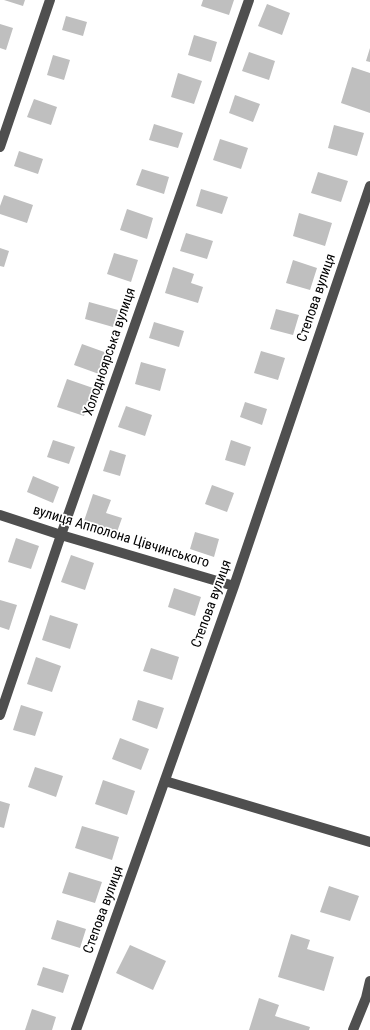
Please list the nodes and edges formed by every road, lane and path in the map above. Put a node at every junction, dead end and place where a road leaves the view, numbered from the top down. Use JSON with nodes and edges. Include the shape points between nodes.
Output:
{"nodes":[{"id":1,"x":50,"y":0,"type":"edge"},
{"id":2,"x":249,"y":0,"type":"edge"},
{"id":3,"x":0,"y":147,"type":"edge"},
{"id":4,"x":370,"y":186,"type":"edge"},
{"id":5,"x":0,"y":515,"type":"edge"},
{"id":6,"x":61,"y":535,"type":"junction"},
{"id":7,"x":234,"y":586,"type":"junction"},
{"id":8,"x":0,"y":715,"type":"edge"},
{"id":9,"x":165,"y":781,"type":"junction"},
{"id":10,"x":370,"y":842,"type":"edge"},
{"id":11,"x":370,"y":981,"type":"edge"},
{"id":12,"x":76,"y":1030,"type":"edge"},
{"id":13,"x":353,"y":1030,"type":"edge"}],
"edges":[{"from":1,"to":3,"type":"street"},
{"from":2,"to":6,"type":"street","name":"Холодноярська вулиця"},
{"from":4,"to":7,"type":"street","name":"Степова вулиця"},
{"from":5,"to":6,"type":"street","name":"вулиця Апполона Цівчинського"},
{"from":6,"to":7,"type":"street","name":"вулиця Апполона Цівчинського"},
{"from":6,"to":8,"type":"street","name":"Холодноярська вулиця"},
{"from":7,"to":9,"type":"street","name":"Степова вулиця"},
{"from":9,"to":10,"type":"street"},
{"from":9,"to":12,"type":"street","name":"Степова вулиця"},
{"from":11,"to":13,"type":"street"}]}
